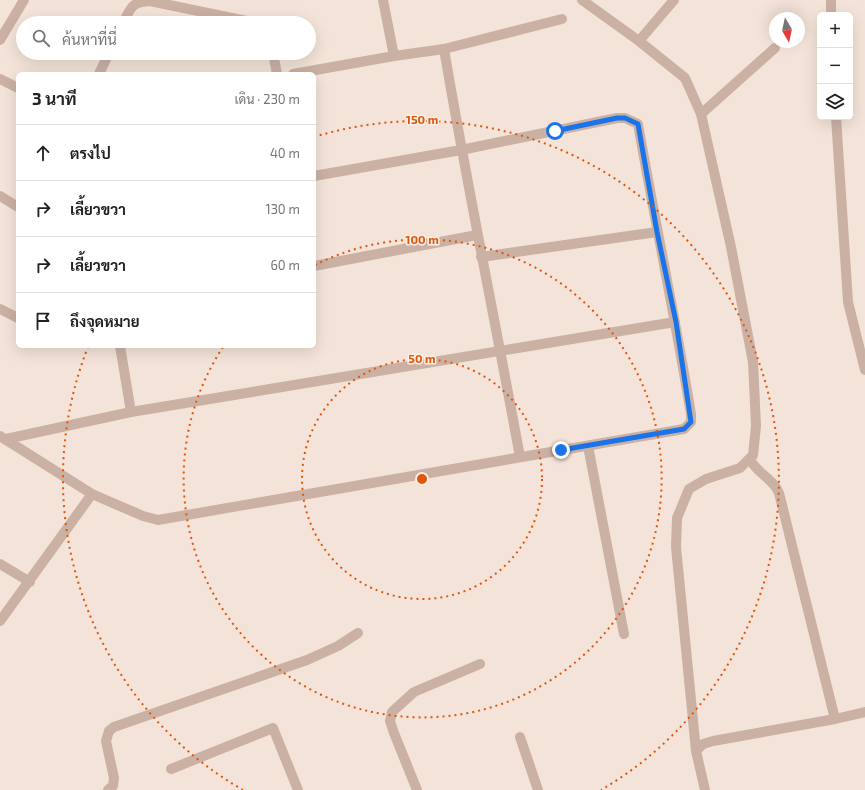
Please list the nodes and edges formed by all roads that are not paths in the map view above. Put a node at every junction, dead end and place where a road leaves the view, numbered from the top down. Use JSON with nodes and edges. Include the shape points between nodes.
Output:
{"nodes":[{"id":1,"x":24,"y":0,"type":"edge"},
{"id":2,"x":383,"y":0,"type":"edge"},
{"id":3,"x":582,"y":0,"type":"edge"},
{"id":4,"x":674,"y":0,"type":"edge"},
{"id":5,"x":831,"y":0,"type":"edge"},
{"id":6,"x":832,"y":12,"type":"edge"},
{"id":7,"x":127,"y":16,"type":"edge"},
{"id":8,"x":223,"y":16,"type":"edge"},
{"id":9,"x":562,"y":18,"type":"dead end"},
{"id":10,"x":0,"y":40,"type":"edge"},
{"id":11,"x":639,"y":41,"type":"junction"},
{"id":12,"x":444,"y":48,"type":"junction"},
{"id":13,"x":775,"y":48,"type":"dead end"},
{"id":14,"x":394,"y":56,"type":"junction"},
{"id":15,"x":106,"y":60,"type":"edge"},
{"id":16,"x":274,"y":60,"type":"edge"},
{"id":17,"x":100,"y":72,"type":"edge"},
{"id":18,"x":277,"y":72,"type":"edge"},
{"id":19,"x":304,"y":72,"type":"edge"},
{"id":20,"x":0,"y":79,"type":"edge"},
{"id":21,"x":16,"y":87,"type":"edge"},
{"id":22,"x":701,"y":114,"type":"junction"},
{"id":23,"x":836,"y":120,"type":"edge"},
{"id":24,"x":461,"y":150,"type":"junction"},
{"id":25,"x":316,"y":176,"type":"edge"},
{"id":26,"x":0,"y":196,"type":"edge"},
{"id":27,"x":16,"y":205,"type":"edge"},
{"id":28,"x":657,"y":232,"type":"junction"},
{"id":29,"x":477,"y":235,"type":"junction"},
{"id":30,"x":481,"y":257,"type":"junction"},
{"id":31,"x":316,"y":266,"type":"edge"},
{"id":32,"x":0,"y":309,"type":"edge"},
{"id":33,"x":16,"y":317,"type":"edge"},
{"id":34,"x":676,"y":322,"type":"junction"},
{"id":35,"x":120,"y":348,"type":"edge"},
{"id":36,"x":500,"y":350,"type":"junction"},
{"id":37,"x":865,"y":370,"type":"edge"},
{"id":38,"x":132,"y":412,"type":"junction"},
{"id":39,"x":3,"y":438,"type":"edge"},
{"id":40,"x":588,"y":446,"type":"junction"},
{"id":41,"x":520,"y":457,"type":"junction"},
{"id":42,"x":750,"y":458,"type":"junction"},
{"id":43,"x":92,"y":494,"type":"junction"},
{"id":44,"x":0,"y":564,"type":"edge"},
{"id":45,"x":30,"y":582,"type":"junction"},
{"id":46,"x":0,"y":621,"type":"edge"},
{"id":47,"x":358,"y":633,"type":"dead end"},
{"id":48,"x":624,"y":634,"type":"dead end"},
{"id":49,"x":480,"y":664,"type":"dead end"},
{"id":50,"x":865,"y":712,"type":"edge"},
{"id":51,"x":835,"y":719,"type":"junction"},
{"id":52,"x":520,"y":737,"type":"dead end"},
{"id":53,"x":696,"y":752,"type":"junction"},
{"id":54,"x":171,"y":768,"type":"dead end"},
{"id":55,"x":108,"y":790,"type":"edge"},
{"id":56,"x":298,"y":790,"type":"edge"},
{"id":57,"x":417,"y":790,"type":"edge"},
{"id":58,"x":538,"y":790,"type":"edge"},
{"id":59,"x":705,"y":790,"type":"edge"}],
"edges":[{"from":1,"to":10,"type":"street"},
{"from":2,"to":14,"type":"street"},
{"from":3,"to":11,"type":"street"},
{"from":4,"to":11,"type":"street"},
{"from":5,"to":6,"type":"street"},
{"from":7,"to":8,"type":"street","via":[[139,1],[150,1]]},
{"from":9,"to":12,"type":"street"},
{"from":11,"to":22,"type":"street","via":[[685,78]]},
{"from":12,"to":14,"type":"street"},
{"from":12,"to":24,"type":"street"},
{"from":13,"to":22,"type":"street"},
{"from":14,"to":19,"type":"street"},
{"from":15,"to":17,"type":"street"},
{"from":16,"to":18,"type":"street"},
{"from":20,"to":21,"type":"street"},
{"from":22,"to":42,"type":"street","via":[[731,247],[752,362],[756,426],[753,455]]},
{"from":23,"to":37,"type":"street","via":[[848,302]]},
{"from":24,"to":25,"type":"street"},
{"from":24,"to":28,"type":"street","via":[[617,118],[632,120],[638,124]]},
{"from":24,"to":29,"type":"street"},
{"from":26,"to":27,"type":"street"},
{"from":28,"to":30,"type":"street"},
{"from":28,"to":34,"type":"street"},
{"from":29,"to":30,"type":"street"},
{"from":29,"to":31,"type":"street"},
{"from":30,"to":36,"type":"street"},
{"from":32,"to":33,"type":"street"},
{"from":34,"to":36,"type":"street"},
{"from":34,"to":40,"type":"street","via":[[691,422],[684,429]]},
{"from":35,"to":38,"type":"street"},
{"from":36,"to":38,"type":"street"},
{"from":36,"to":41,"type":"street"},
{"from":38,"to":39,"type":"street"},
{"from":39,"to":43,"type":"street"},
{"from":40,"to":41,"type":"street"},
{"from":40,"to":48,"type":"street"},
{"from":41,"to":43,"type":"street","via":[[158,520]]},
{"from":42,"to":51,"type":"street","via":[[753,466],[771,481],[779,494]]},
{"from":42,"to":53,"type":"street","via":[[740,468],[706,479],[689,489],[677,518],[676,547]]},
{"from":43,"to":45,"type":"street"},
{"from":44,"to":45,"type":"street"},
{"from":45,"to":46,"type":"street"},
{"from":47,"to":55,"type":"street","via":[[338,646],[307,660],[114,727],[109,731],[106,742],[114,778],[113,786]]},
{"from":49,"to":57,"type":"street","via":[[414,692],[392,712],[390,721]]},
{"from":50,"to":51,"type":"street"},
{"from":51,"to":53,"type":"street","via":[[713,741],[703,744]]},
{"from":52,"to":58,"type":"street"},
{"from":53,"to":59,"type":"street"},
{"from":54,"to":56,"type":"street","via":[[273,728]]}]}
